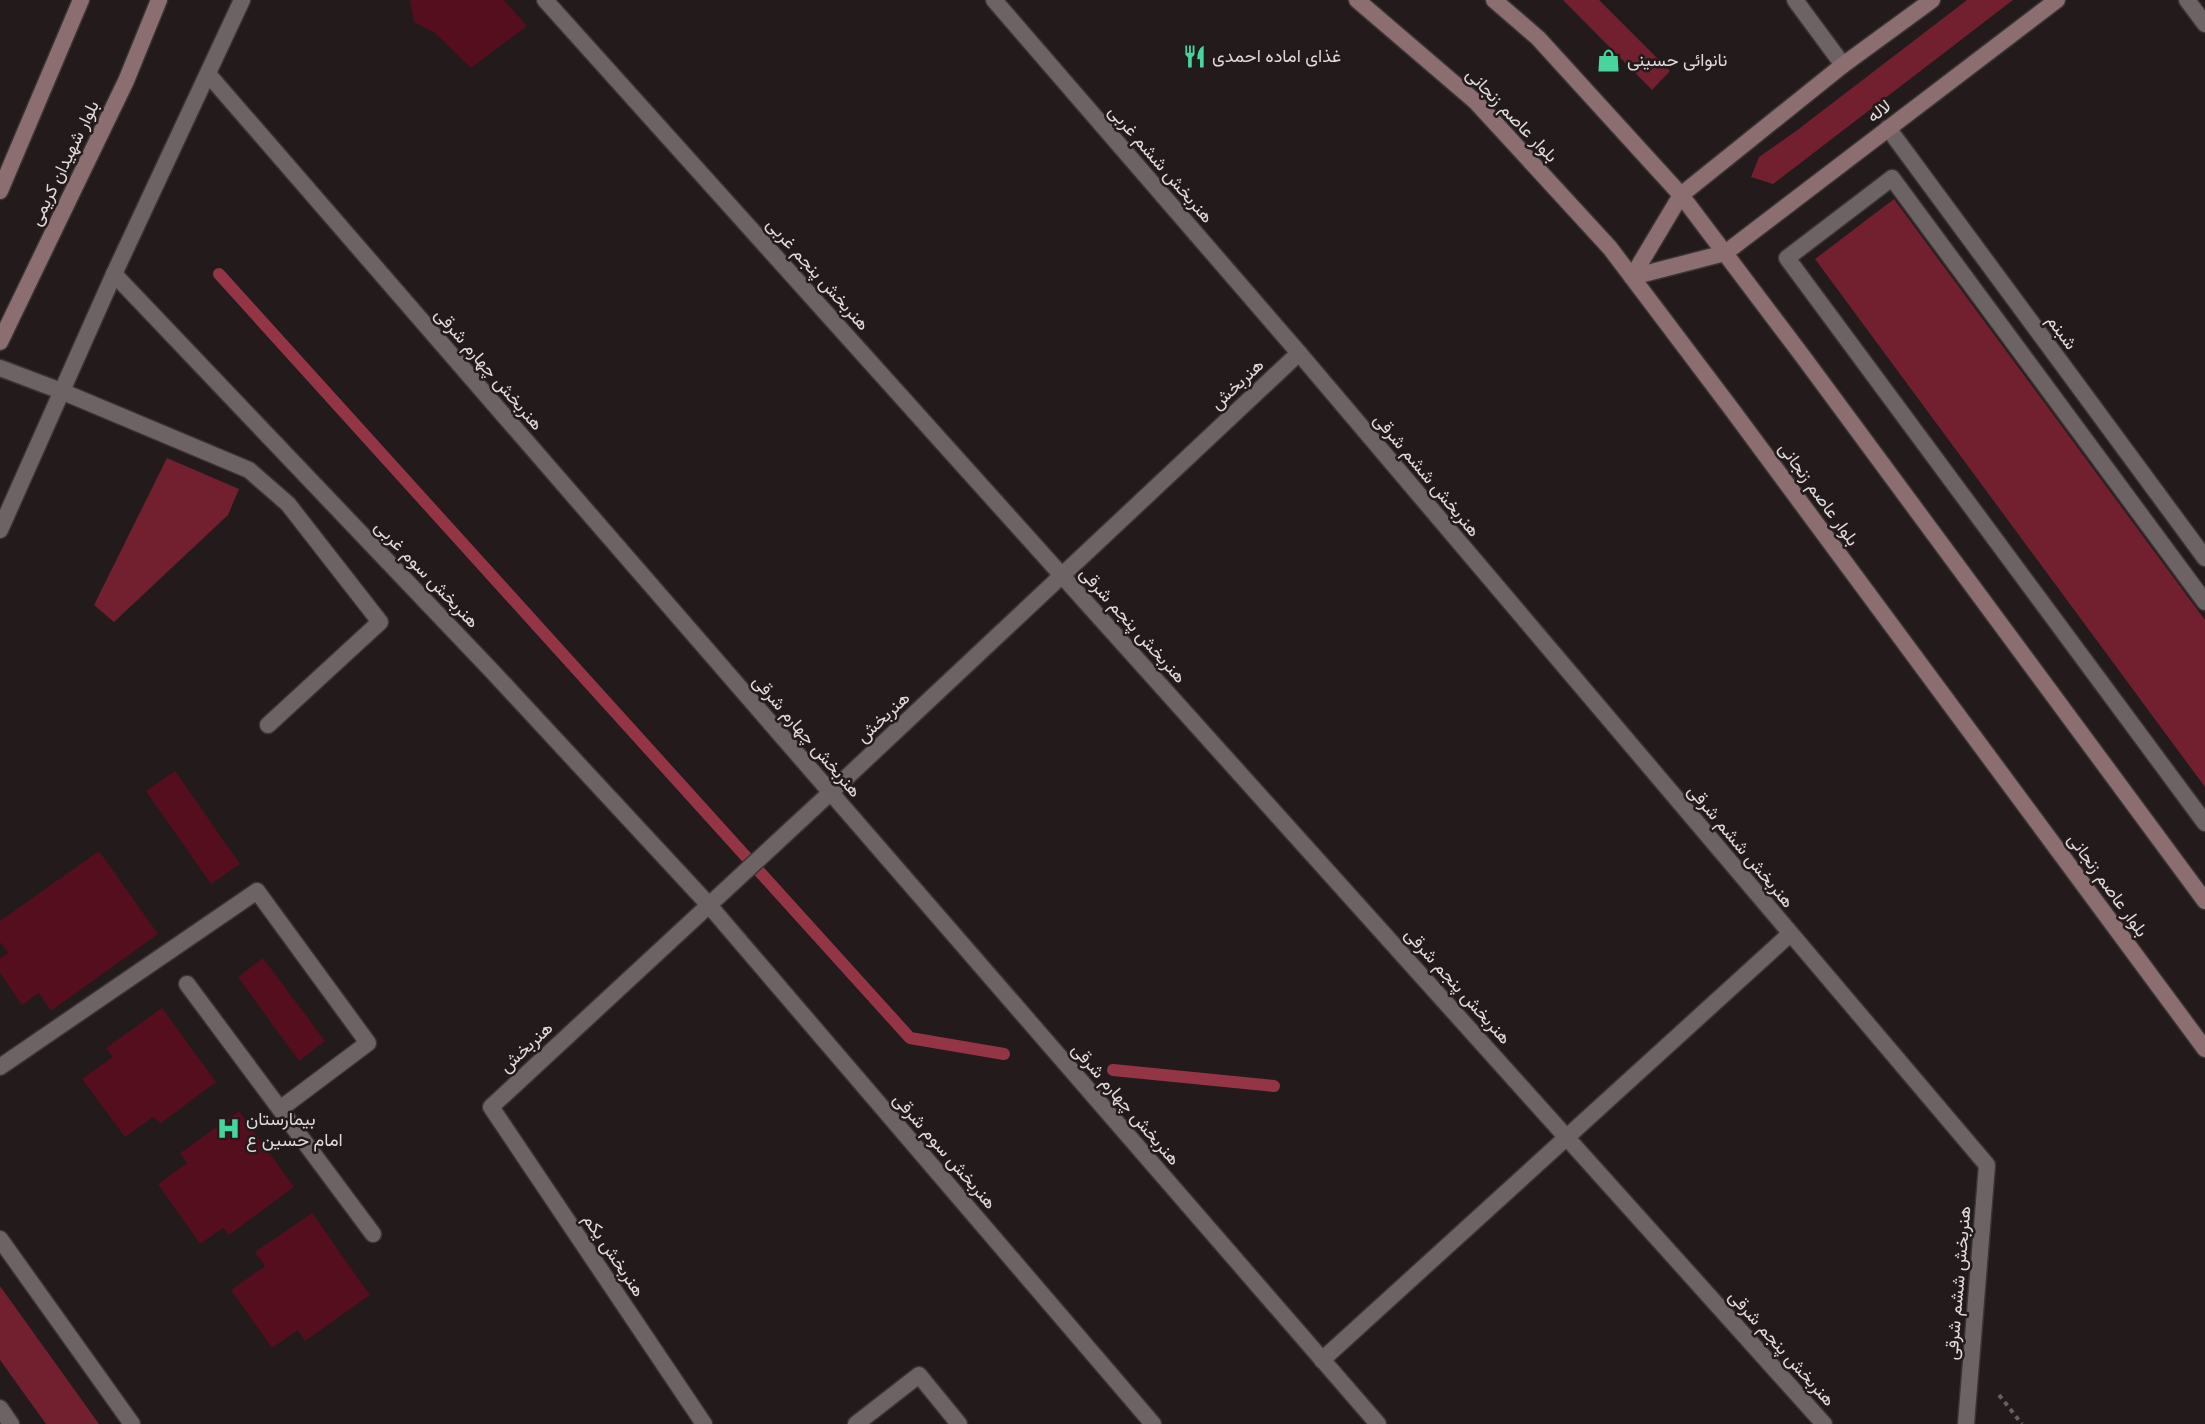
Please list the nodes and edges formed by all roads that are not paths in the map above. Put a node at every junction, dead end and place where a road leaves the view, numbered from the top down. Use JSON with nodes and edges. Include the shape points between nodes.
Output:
{"nodes":[{"id":1,"x":81,"y":0,"type":"edge"},
{"id":2,"x":159,"y":0,"type":"edge"},
{"id":3,"x":242,"y":0,"type":"edge"},
{"id":4,"x":545,"y":0,"type":"edge"},
{"id":5,"x":994,"y":0,"type":"edge"},
{"id":6,"x":1357,"y":0,"type":"edge"},
{"id":7,"x":1494,"y":0,"type":"edge"},
{"id":8,"x":1795,"y":0,"type":"edge"},
{"id":9,"x":1932,"y":0,"type":"edge"},
{"id":10,"x":2057,"y":0,"type":"edge"},
{"id":11,"x":2187,"y":0,"type":"edge"},
{"id":12,"x":2205,"y":24,"type":"edge"},
{"id":13,"x":1843,"y":65,"type":"junction"},
{"id":14,"x":208,"y":74,"type":"junction"},
{"id":15,"x":1888,"y":128,"type":"junction"},
{"id":16,"x":0,"y":191,"type":"edge"},
{"id":17,"x":1681,"y":195,"type":"junction"},
{"id":18,"x":1725,"y":253,"type":"junction"},
{"id":19,"x":114,"y":274,"type":"junction"},
{"id":20,"x":1632,"y":277,"type":"junction"},
{"id":21,"x":0,"y":342,"type":"edge"},
{"id":22,"x":1299,"y":352,"type":"junction"},
{"id":23,"x":0,"y":368,"type":"edge"},
{"id":24,"x":62,"y":391,"type":"junction"},
{"id":25,"x":0,"y":530,"type":"edge"},
{"id":26,"x":2205,"y":558,"type":"edge"},
{"id":27,"x":1062,"y":575,"type":"junction"},
{"id":28,"x":2205,"y":602,"type":"edge"},
{"id":29,"x":268,"y":725,"type":"dead end"},
{"id":30,"x":830,"y":793,"type":"junction"},
{"id":31,"x":2205,"y":823,"type":"edge"},
{"id":32,"x":2205,"y":901,"type":"edge"},
{"id":33,"x":708,"y":904,"type":"junction"},
{"id":34,"x":1790,"y":934,"type":"junction"},
{"id":35,"x":187,"y":984,"type":"dead end"},
{"id":36,"x":2205,"y":1049,"type":"edge"},
{"id":37,"x":0,"y":1067,"type":"edge"},
{"id":38,"x":491,"y":1107,"type":"joint"},
{"id":39,"x":280,"y":1109,"type":"junction"},
{"id":40,"x":1567,"y":1137,"type":"junction"},
{"id":41,"x":373,"y":1234,"type":"dead end"},
{"id":42,"x":0,"y":1239,"type":"edge"},
{"id":43,"x":1322,"y":1360,"type":"junction"},
{"id":44,"x":0,"y":1408,"type":"edge"},
{"id":45,"x":11,"y":1424,"type":"edge"},
{"id":46,"x":132,"y":1424,"type":"edge"},
{"id":47,"x":704,"y":1424,"type":"edge"},
{"id":48,"x":856,"y":1424,"type":"edge"},
{"id":49,"x":959,"y":1424,"type":"edge"},
{"id":50,"x":1153,"y":1424,"type":"edge"},
{"id":51,"x":1378,"y":1424,"type":"edge"},
{"id":52,"x":1824,"y":1424,"type":"edge"},
{"id":53,"x":1966,"y":1424,"type":"edge"}],
"edges":[{"from":1,"to":16,"type":"main road"},
{"from":2,"to":21,"type":"main road","name":"بلوار شهیدان کریمی","via":[[126,81]]},
{"from":3,"to":14,"type":"street"},
{"from":4,"to":27,"type":"street","name":"هنربخش پنجم غربی"},
{"from":5,"to":22,"type":"street","name":"هنربخش ششم غربی"},
{"from":6,"to":20,"type":"main road","name":"بلوار عاصم زنجانی","via":[[1476,102],[1611,248]]},
{"from":7,"to":17,"type":"main road","via":[[1538,38]]},
{"from":8,"to":13,"type":"street"},
{"from":9,"to":13,"type":"main road"},
{"from":10,"to":15,"type":"main road","name":"لاله"},
{"from":11,"to":12,"type":"street"},
{"from":13,"to":17,"type":"main road"},
{"from":14,"to":19,"type":"street"},
{"from":14,"to":30,"type":"street","name":"هنربخش چهارم شرقی"},
{"from":15,"to":18,"type":"main road","name":"لاله"},
{"from":15,"to":26,"type":"street","name":"شبنم"},
{"from":17,"to":18,"type":"main road"},
{"from":17,"to":20,"type":"main road"},
{"from":18,"to":20,"type":"main road"},
{"from":18,"to":32,"type":"main road"},
{"from":19,"to":24,"type":"street"},
{"from":19,"to":33,"type":"street","name":"هنربخش سوم غربی"},
{"from":20,"to":36,"type":"main road","name":"بلوار عاصم زنجانی"},
{"from":22,"to":27,"type":"street","name":"هنربخش"},
{"from":22,"to":34,"type":"street","name":"هنربخش ششم شرقی"},
{"from":23,"to":24,"type":"street"},
{"from":24,"to":25,"type":"street"},
{"from":24,"to":29,"type":"street","via":[[249,470],[288,504],[380,622]]},
{"from":27,"to":30,"type":"street","name":"هنربخش"},
{"from":27,"to":40,"type":"street","name":"هنربخش پنجم شرقی"},
{"from":28,"to":31,"type":"street","via":[[1892,178],[1787,258]]},
{"from":30,"to":33,"type":"street","name":"هنربخش"},
{"from":30,"to":43,"type":"street","name":"هنربخش چهارم شرقی"},
{"from":33,"to":38,"type":"street","name":"هنربخش"},
{"from":33,"to":50,"type":"street","name":"هنربخش سوم شرقی"},
{"from":34,"to":40,"type":"street"},
{"from":34,"to":53,"type":"street","name":"هنربخش ششم شرقی","via":[[1987,1165]]},
{"from":35,"to":39,"type":"street"},
{"from":37,"to":39,"type":"street","via":[[257,891],[368,1043]]},
{"from":38,"to":47,"type":"street","name":"هنربخش یکم"},
{"from":39,"to":41,"type":"street"},
{"from":40,"to":43,"type":"street"},
{"from":40,"to":52,"type":"street","name":"هنربخش پنجم شرقی"},
{"from":42,"to":46,"type":"street"},
{"from":43,"to":51,"type":"street","name":"هنربخش چهارم شرقی"},
{"from":44,"to":45,"type":"street"},
{"from":48,"to":49,"type":"street","via":[[919,1375]]}]}
